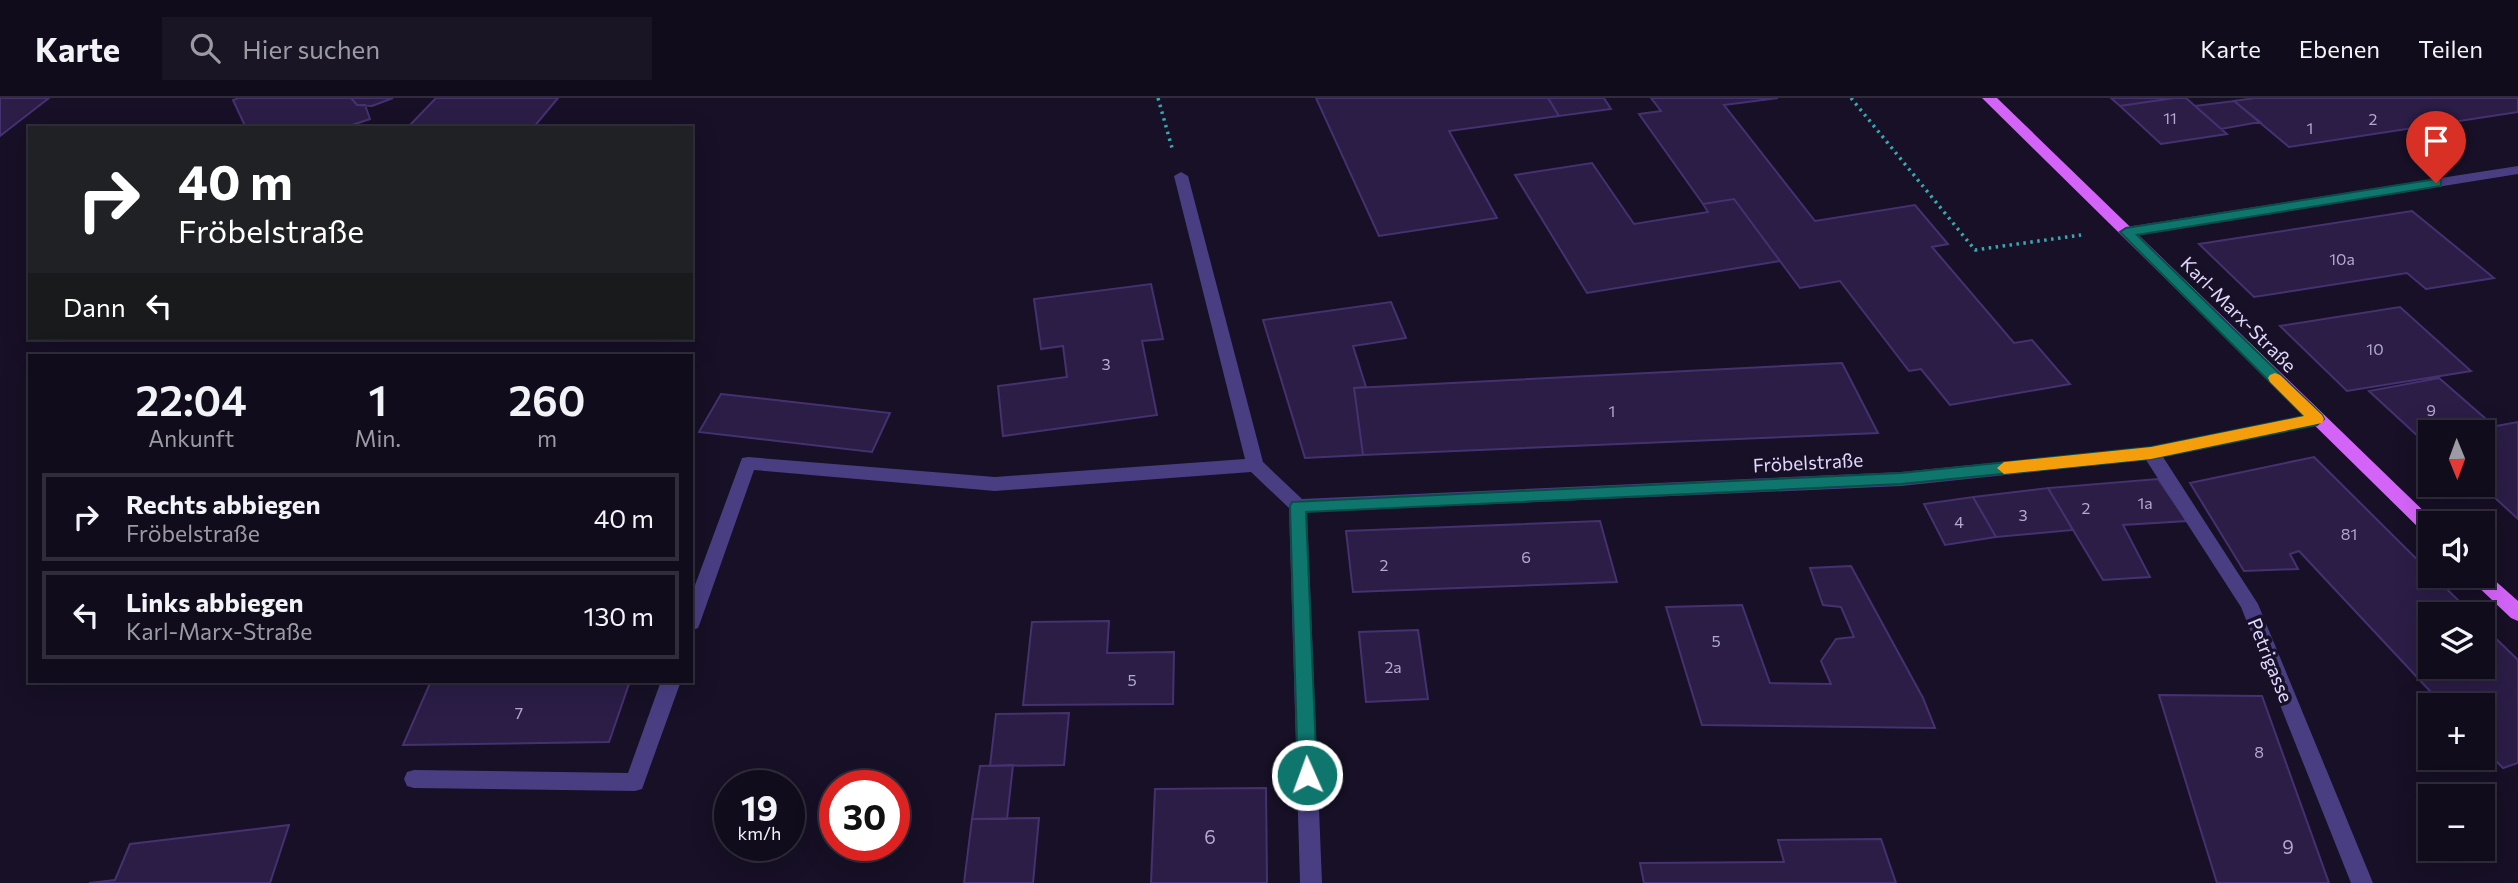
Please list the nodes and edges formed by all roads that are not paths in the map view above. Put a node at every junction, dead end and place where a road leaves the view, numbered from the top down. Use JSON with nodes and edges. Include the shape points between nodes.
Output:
{"nodes":[{"id":1,"x":1990,"y":98,"type":"edge"},
{"id":2,"x":2518,"y":170,"type":"edge"},
{"id":3,"x":1181,"y":176,"type":"road end"},
{"id":4,"x":2126,"y":232,"type":"junction"},
{"id":5,"x":2317,"y":419,"type":"junction"},
{"id":6,"x":2151,"y":453,"type":"junction"},
{"id":7,"x":1255,"y":465,"type":"junction"},
{"id":8,"x":1298,"y":506,"type":"junction"},
{"id":9,"x":2418,"y":516,"type":"edge"},
{"id":10,"x":2492,"y":588,"type":"edge"},
{"id":11,"x":2516,"y":610,"type":"edge"},
{"id":12,"x":693,"y":617,"type":"edge"},
{"id":13,"x":670,"y":683,"type":"edge"},
{"id":14,"x":414,"y":779,"type":"dead end"},
{"id":15,"x":1311,"y":883,"type":"edge"},
{"id":16,"x":2362,"y":883,"type":"edge"}],
"edges":[{"from":1,"to":4,"type":"main road","name":"Karl-Marx-Straße"},
{"from":2,"to":4,"type":"street"},
{"from":3,"to":7,"type":"street"},
{"from":4,"to":5,"type":"main road","name":"Karl-Marx-Straße"},
{"from":5,"to":6,"type":"street","name":"Fröbelstraße"},
{"from":5,"to":9,"type":"main road","name":"Karl-Marx-Straße"},
{"from":6,"to":8,"type":"street","name":"Fröbelstraße","via":[[1901,478]]},
{"from":6,"to":16,"type":"street","name":"Petrigasse","via":[[2249,604]]},
{"from":7,"to":8,"type":"street"},
{"from":7,"to":12,"type":"street","via":[[995,484],[748,463]]},
{"from":8,"to":15,"type":"street"},
{"from":10,"to":11,"type":"main road"},
{"from":13,"to":14,"type":"street","via":[[635,782]]}]}
